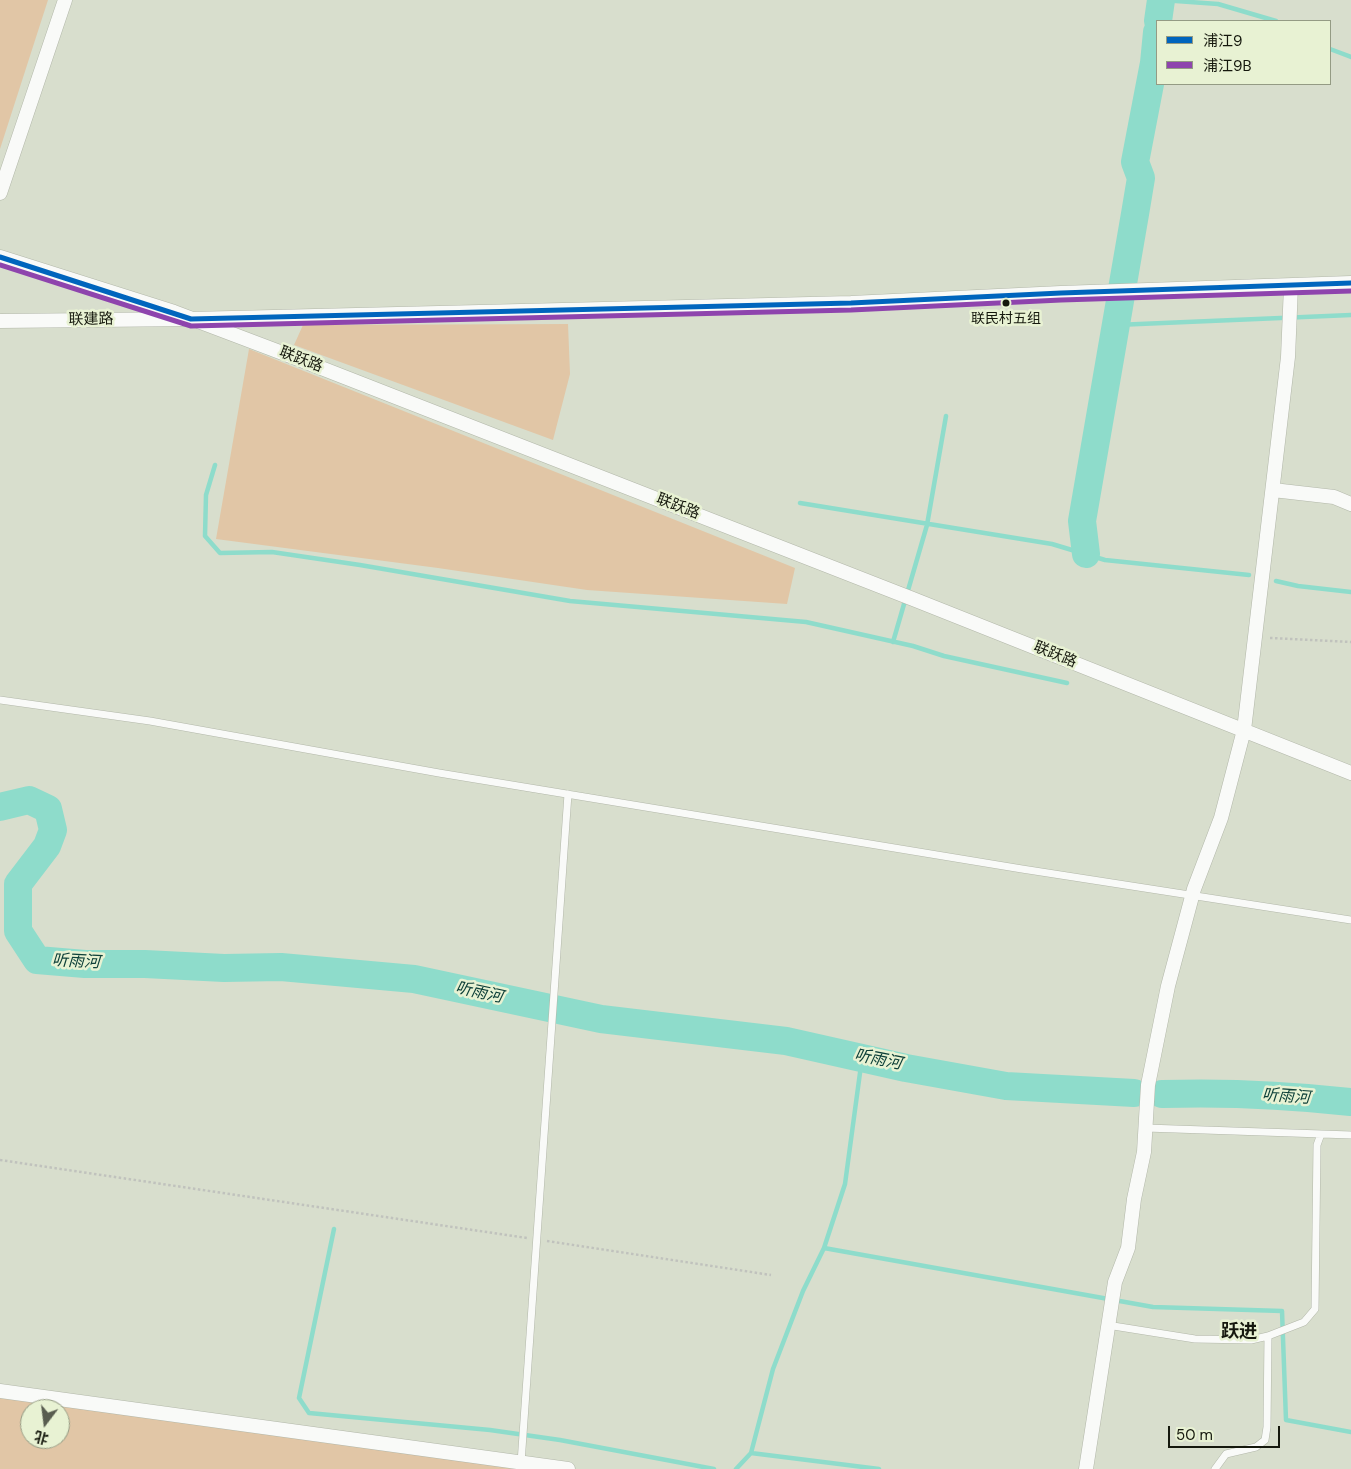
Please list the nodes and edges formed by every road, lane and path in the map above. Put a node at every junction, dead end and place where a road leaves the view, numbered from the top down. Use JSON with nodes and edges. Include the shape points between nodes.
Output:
{"nodes":[{"id":1,"x":65,"y":0,"type":"edge"},
{"id":2,"x":0,"y":193,"type":"edge"},
{"id":3,"x":0,"y":257,"type":"edge"},
{"id":4,"x":1351,"y":283,"type":"edge"},
{"id":5,"x":1291,"y":286,"type":"junction"},
{"id":6,"x":191,"y":319,"type":"junction"},
{"id":7,"x":0,"y":321,"type":"edge"},
{"id":8,"x":1273,"y":490,"type":"junction"},
{"id":9,"x":1351,"y":504,"type":"edge"},
{"id":10,"x":1256,"y":637,"type":"junction"},
{"id":11,"x":1351,"y":642,"type":"edge"},
{"id":12,"x":0,"y":700,"type":"edge"},
{"id":13,"x":1244,"y":730,"type":"junction"},
{"id":14,"x":1351,"y":772,"type":"edge"},
{"id":15,"x":568,"y":794,"type":"junction"},
{"id":16,"x":1192,"y":896,"type":"junction"},
{"id":17,"x":1351,"y":920,"type":"edge"},
{"id":18,"x":1146,"y":1128,"type":"junction"},
{"id":19,"x":1321,"y":1134,"type":"junction"},
{"id":20,"x":1351,"y":1136,"type":"edge"},
{"id":21,"x":0,"y":1160,"type":"edge"},
{"id":22,"x":537,"y":1240,"type":"junction"},
{"id":23,"x":771,"y":1275,"type":"dead end"},
{"id":24,"x":1107,"y":1325,"type":"junction"},
{"id":25,"x":1268,"y":1336,"type":"junction"},
{"id":26,"x":0,"y":1391,"type":"edge"},
{"id":27,"x":521,"y":1463,"type":"junction"},
{"id":28,"x":568,"y":1469,"type":"edge"},
{"id":29,"x":1086,"y":1469,"type":"edge"},
{"id":30,"x":1215,"y":1469,"type":"edge"}],
"edges":[{"from":1,"to":2,"type":"street"},
{"from":3,"to":6,"type":"street","name":"联跃路"},
{"from":4,"to":5,"type":"street","name":"联建路"},
{"from":5,"to":6,"type":"street","name":"联建路","via":[[851,303]]},
{"from":5,"to":8,"type":"street","via":[[1288,357]]},
{"from":6,"to":7,"type":"street","name":"联建路"},
{"from":6,"to":13,"type":"street","name":"联跃路"},
{"from":8,"to":9,"type":"street","via":[[1334,497]]},
{"from":8,"to":10,"type":"street"},
{"from":10,"to":11,"type":"path"},
{"from":10,"to":13,"type":"street"},
{"from":12,"to":15,"type":"lane","via":[[150,721]]},
{"from":13,"to":14,"type":"street","name":"联跃路"},
{"from":13,"to":16,"type":"street","via":[[1221,818]]},
{"from":15,"to":16,"type":"lane"},
{"from":15,"to":22,"type":"lane"},
{"from":16,"to":17,"type":"lane"},
{"from":16,"to":18,"type":"street","via":[[1168,986],[1148,1085]]},
{"from":18,"to":19,"type":"lane"},
{"from":18,"to":24,"type":"street","via":[[1128,1248],[1115,1282]]},
{"from":19,"to":20,"type":"lane"},
{"from":19,"to":25,"type":"lane","via":[[1317,1145],[1315,1309],[1304,1322]]},
{"from":21,"to":22,"type":"path"},
{"from":22,"to":23,"type":"path"},
{"from":22,"to":27,"type":"lane"},
{"from":24,"to":25,"type":"lane","via":[[1195,1339],[1251,1340]]},
{"from":24,"to":29,"type":"street"},
{"from":25,"to":30,"type":"lane","via":[[1265,1440],[1256,1447],[1226,1454]]},
{"from":26,"to":27,"type":"street"},
{"from":27,"to":28,"type":"street"}]}
